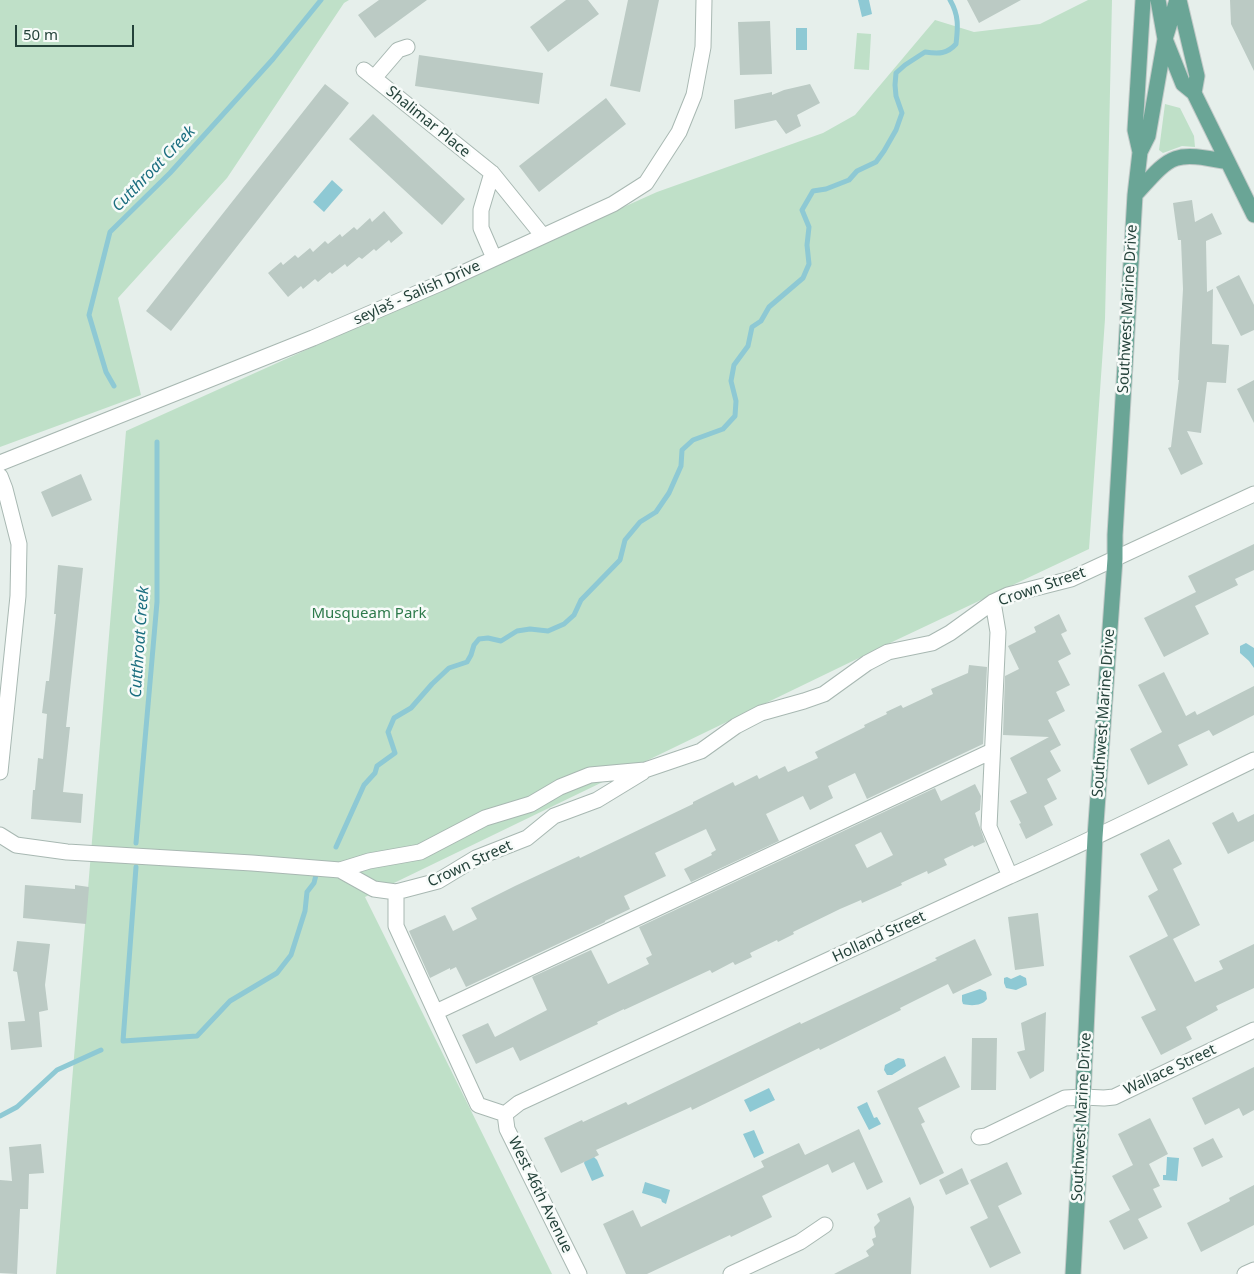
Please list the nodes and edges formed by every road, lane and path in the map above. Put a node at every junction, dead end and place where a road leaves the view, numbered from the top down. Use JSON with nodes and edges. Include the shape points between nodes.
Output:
{"nodes":[{"id":1,"x":704,"y":0,"type":"edge"},
{"id":2,"x":1142,"y":0,"type":"edge"},
{"id":3,"x":1158,"y":0,"type":"edge"},
{"id":4,"x":1178,"y":0,"type":"edge"},
{"id":5,"x":1165,"y":39,"type":"junction"},
{"id":6,"x":407,"y":47,"type":"dead end"},
{"id":7,"x":1194,"y":93,"type":"junction"},
{"id":8,"x":1140,"y":152,"type":"junction"},
{"id":9,"x":1228,"y":162,"type":"junction"},
{"id":10,"x":492,"y":173,"type":"junction"},
{"id":11,"x":1135,"y":195,"type":"junction"},
{"id":12,"x":1254,"y":214,"type":"edge"},
{"id":13,"x":542,"y":236,"type":"junction"},
{"id":14,"x":494,"y":258,"type":"junction"},
{"id":15,"x":0,"y":464,"type":"edge"},
{"id":16,"x":0,"y":476,"type":"edge"},
{"id":17,"x":1254,"y":494,"type":"edge"},
{"id":18,"x":1115,"y":559,"type":"junction"},
{"id":19,"x":993,"y":602,"type":"junction"},
{"id":20,"x":992,"y":751,"type":"junction"},
{"id":21,"x":1254,"y":760,"type":"edge"},
{"id":22,"x":646,"y":770,"type":"junction"},
{"id":23,"x":0,"y":772,"type":"edge"},
{"id":24,"x":0,"y":835,"type":"edge"},
{"id":25,"x":1095,"y":837,"type":"junction"},
{"id":26,"x":340,"y":870,"type":"junction"},
{"id":27,"x":1010,"y":876,"type":"junction"},
{"id":28,"x":396,"y":892,"type":"junction"},
{"id":29,"x":436,"y":1012,"type":"junction"},
{"id":30,"x":1254,"y":1030,"type":"edge"},
{"id":31,"x":1083,"y":1096,"type":"junction"},
{"id":32,"x":505,"y":1114,"type":"junction"},
{"id":33,"x":979,"y":1137,"type":"dead end"},
{"id":34,"x":825,"y":1225,"type":"dead end"},
{"id":35,"x":1254,"y":1270,"type":"edge"},
{"id":36,"x":579,"y":1274,"type":"edge"},
{"id":37,"x":731,"y":1274,"type":"edge"},
{"id":38,"x":1073,"y":1274,"type":"edge"},
{"id":39,"x":1245,"y":1274,"type":"edge"}],
"edges":[{"from":1,"to":13,"type":"street","name":"seyləš - Salish Drive","via":[[703,47],[694,95],[679,132],[646,183],[613,204]]},
{"from":2,"to":8,"type":"main road","name":"Southwest Marine Drive","via":[[1135,130]]},
{"from":3,"to":5,"type":"main road"},
{"from":4,"to":5,"type":"main road","name":"Southwest Marine Drive"},
{"from":4,"to":7,"type":"main road","via":[[1196,76]]},
{"from":5,"to":7,"type":"main road","via":[[1183,84]]},
{"from":5,"to":8,"type":"main road","name":"Southwest Marine Drive","via":[[1148,136]]},
{"from":6,"to":10,"type":"street","name":"Shalimar Place","via":[[398,50],[369,74]]},
{"from":7,"to":9,"type":"main road"},
{"from":8,"to":11,"type":"main road","name":"Southwest Marine Drive"},
{"from":9,"to":11,"type":"main road","via":[[1198,156],[1177,157],[1160,167]]},
{"from":9,"to":12,"type":"main road"},
{"from":10,"to":13,"type":"street","name":"Shalimar Place"},
{"from":10,"to":14,"type":"street","via":[[481,210],[481,228]]},
{"from":11,"to":18,"type":"main road","name":"Southwest Marine Drive"},
{"from":13,"to":14,"type":"street","name":"seyləš - Salish Drive"},
{"from":14,"to":15,"type":"street","name":"seyləš - Salish Drive","via":[[313,338]]},
{"from":16,"to":23,"type":"street","via":[[18,544],[18,596]]},
{"from":17,"to":18,"type":"street","name":"Crown Street"},
{"from":18,"to":19,"type":"street","name":"Crown Street","via":[[1071,579]]},
{"from":18,"to":25,"type":"main road","name":"Southwest Marine Drive"},
{"from":19,"to":20,"type":"street","via":[[998,632]]},
{"from":19,"to":22,"type":"street","name":"Crown Street","via":[[932,643],[888,652],[824,694],[761,713],[701,751]]},
{"from":20,"to":27,"type":"street","via":[[989,827]]},
{"from":20,"to":29,"type":"street"},
{"from":21,"to":25,"type":"street","name":"Holland Street"},
{"from":22,"to":26,"type":"street","name":"Crown Street","via":[[590,775],[532,804],[485,818],[420,852]]},
{"from":22,"to":28,"type":"street","name":"Crown Street","via":[[597,800],[554,816],[526,838],[476,858],[438,881]]},
{"from":24,"to":26,"type":"street","name":"Crown Street","via":[[16,845],[67,852]]},
{"from":25,"to":27,"type":"street","name":"Holland Street"},
{"from":25,"to":31,"type":"main road","name":"Southwest Marine Drive"},
{"from":26,"to":28,"type":"street","name":"Crown Street","via":[[374,889]]},
{"from":27,"to":32,"type":"street","name":"Holland Street","via":[[519,1103]]},
{"from":28,"to":29,"type":"street","via":[[396,926]]},
{"from":29,"to":32,"type":"street","via":[[478,1105]]},
{"from":30,"to":31,"type":"street","name":"Wallace Street","via":[[1114,1097]]},
{"from":31,"to":33,"type":"street","name":"Wallace Street","via":[[1066,1098]]},
{"from":31,"to":38,"type":"main road","name":"Southwest Marine Drive"},
{"from":32,"to":36,"type":"street","name":"West 46th Avenue","via":[[507,1129]]},
{"from":34,"to":37,"type":"street","via":[[800,1242]]},
{"from":35,"to":39,"type":"street"}]}
